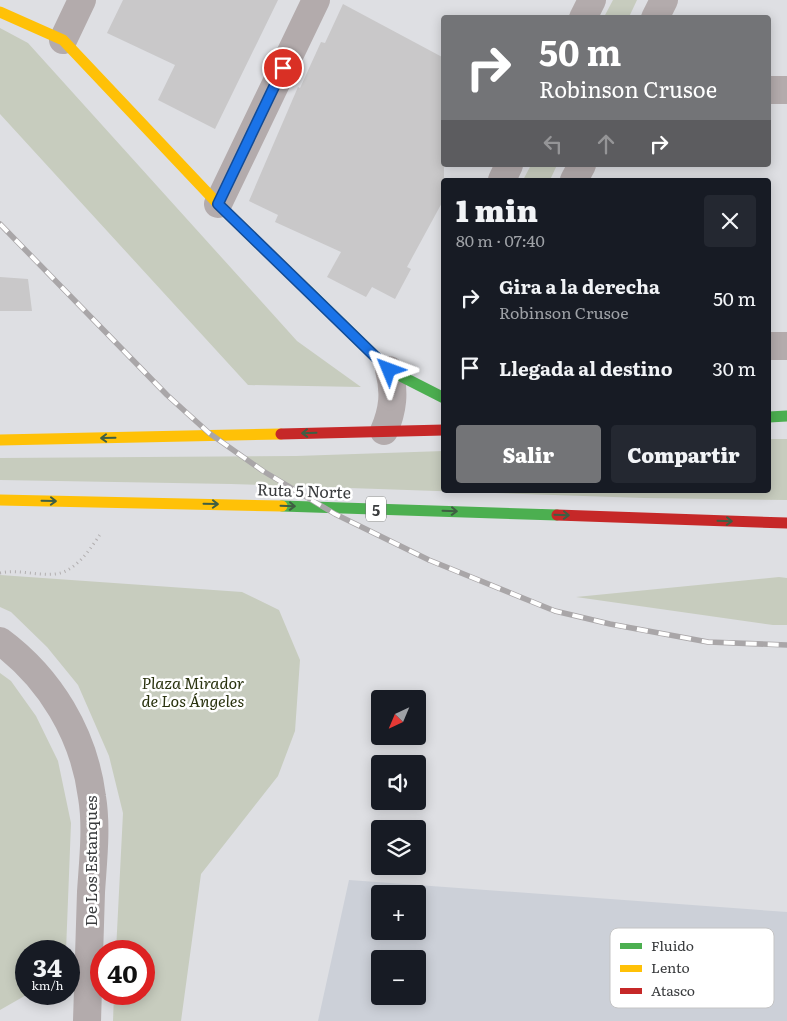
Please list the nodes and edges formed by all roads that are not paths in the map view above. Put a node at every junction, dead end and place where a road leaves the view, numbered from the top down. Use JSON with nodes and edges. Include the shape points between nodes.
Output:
{"nodes":[{"id":1,"x":82,"y":0,"type":"edge"},
{"id":2,"x":316,"y":0,"type":"edge"},
{"id":3,"x":592,"y":0,"type":"edge"},
{"id":4,"x":664,"y":0,"type":"edge"},
{"id":5,"x":0,"y":12,"type":"edge"},
{"id":6,"x":584,"y":15,"type":"edge"},
{"id":7,"x":656,"y":15,"type":"edge"},
{"id":8,"x":63,"y":40,"type":"junction"},
{"id":9,"x":771,"y":90,"type":"edge"},
{"id":10,"x":787,"y":90,"type":"edge"},
{"id":11,"x":218,"y":204,"type":"junction"},
{"id":12,"x":771,"y":346,"type":"edge"},
{"id":13,"x":787,"y":346,"type":"edge"},
{"id":14,"x":389,"y":370,"type":"junction"},
{"id":15,"x":441,"y":396,"type":"edge"},
{"id":16,"x":787,"y":416,"type":"edge"},
{"id":17,"x":771,"y":417,"type":"edge"},
{"id":18,"x":441,"y":430,"type":"edge"},
{"id":19,"x":371,"y":431,"type":"junction"},
{"id":20,"x":0,"y":438,"type":"edge"},
{"id":21,"x":0,"y":500,"type":"edge"},
{"id":22,"x":787,"y":523,"type":"edge"},
{"id":23,"x":0,"y":641,"type":"edge"},
{"id":24,"x":87,"y":1021,"type":"edge"}],
"edges":[{"from":1,"to":8,"type":"street"},
{"from":2,"to":11,"type":"street"},
{"from":3,"to":6,"type":"street"},
{"from":4,"to":7,"type":"street"},
{"from":5,"to":8,"type":"main road"},
{"from":8,"to":11,"type":"main road"},
{"from":9,"to":10,"type":"street"},
{"from":11,"to":14,"type":"main road"},
{"from":12,"to":13,"type":"street"},
{"from":14,"to":15,"type":"main road"},
{"from":14,"to":19,"type":"street","via":[[393,385],[390,416]]},
{"from":16,"to":17,"type":"main road"},
{"from":18,"to":19,"type":"main road"},
{"from":19,"to":20,"type":"main road","one_way":true,"via":[[157,438]]},
{"from":21,"to":22,"type":"main road","name":"Ruta 5 Norte","number":"5","one_way":true,"via":[[239,504]]},
{"from":23,"to":24,"type":"street","name":"De Los Estanques","via":[[24,658],[55,697],[86,764],[92,798],[93,837]]}]}
